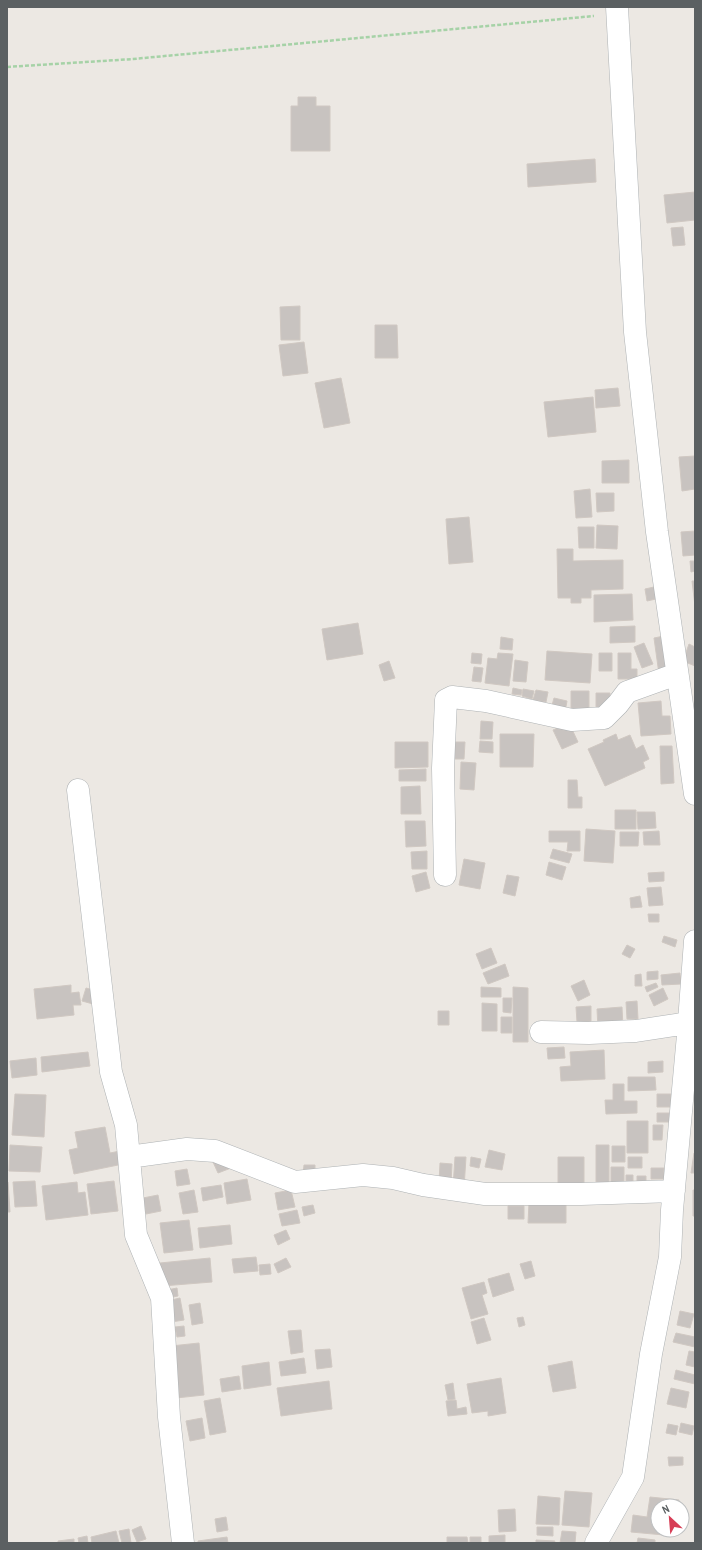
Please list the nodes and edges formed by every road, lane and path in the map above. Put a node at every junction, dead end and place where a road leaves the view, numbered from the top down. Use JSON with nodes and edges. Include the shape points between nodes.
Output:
{"nodes":[{"id":1,"x":617,"y":10,"type":"edge"},
{"id":2,"x":7,"y":67,"type":"edge"},
{"id":3,"x":677,"y":674,"type":"junction"},
{"id":4,"x":78,"y":790,"type":"dead end"},
{"id":5,"x":695,"y":794,"type":"edge"},
{"id":6,"x":445,"y":876,"type":"dead end"},
{"id":7,"x":695,"y":941,"type":"edge"},
{"id":8,"x":692,"y":1022,"type":"edge"},
{"id":9,"x":541,"y":1032,"type":"dead end"},
{"id":10,"x":129,"y":1157,"type":"junction"},
{"id":11,"x":674,"y":1191,"type":"junction"},
{"id":12,"x":183,"y":1543,"type":"edge"},
{"id":13,"x":596,"y":1543,"type":"edge"}],
"edges":[{"from":1,"to":2,"type":"path","via":[[133,58]]},
{"from":1,"to":3,"type":"street","via":[[635,332],[657,532]]},
{"from":3,"to":5,"type":"street"},
{"from":3,"to":6,"type":"street","via":[[628,692],[604,718],[572,720],[486,701],[452,697],[446,700],[443,768]]},
{"from":4,"to":10,"type":"street","via":[[111,1072],[126,1125]]},
{"from":7,"to":8,"type":"street"},
{"from":8,"to":9,"type":"street","via":[[636,1030],[589,1033]]},
{"from":8,"to":11,"type":"street"},
{"from":10,"to":11,"type":"street","via":[[188,1148],[215,1151],[295,1182],[362,1175],[485,1194]]},
{"from":10,"to":12,"type":"street","via":[[136,1235],[162,1298],[169,1417]]},
{"from":11,"to":13,"type":"street","via":[[670,1256],[651,1354],[633,1477]]}]}
